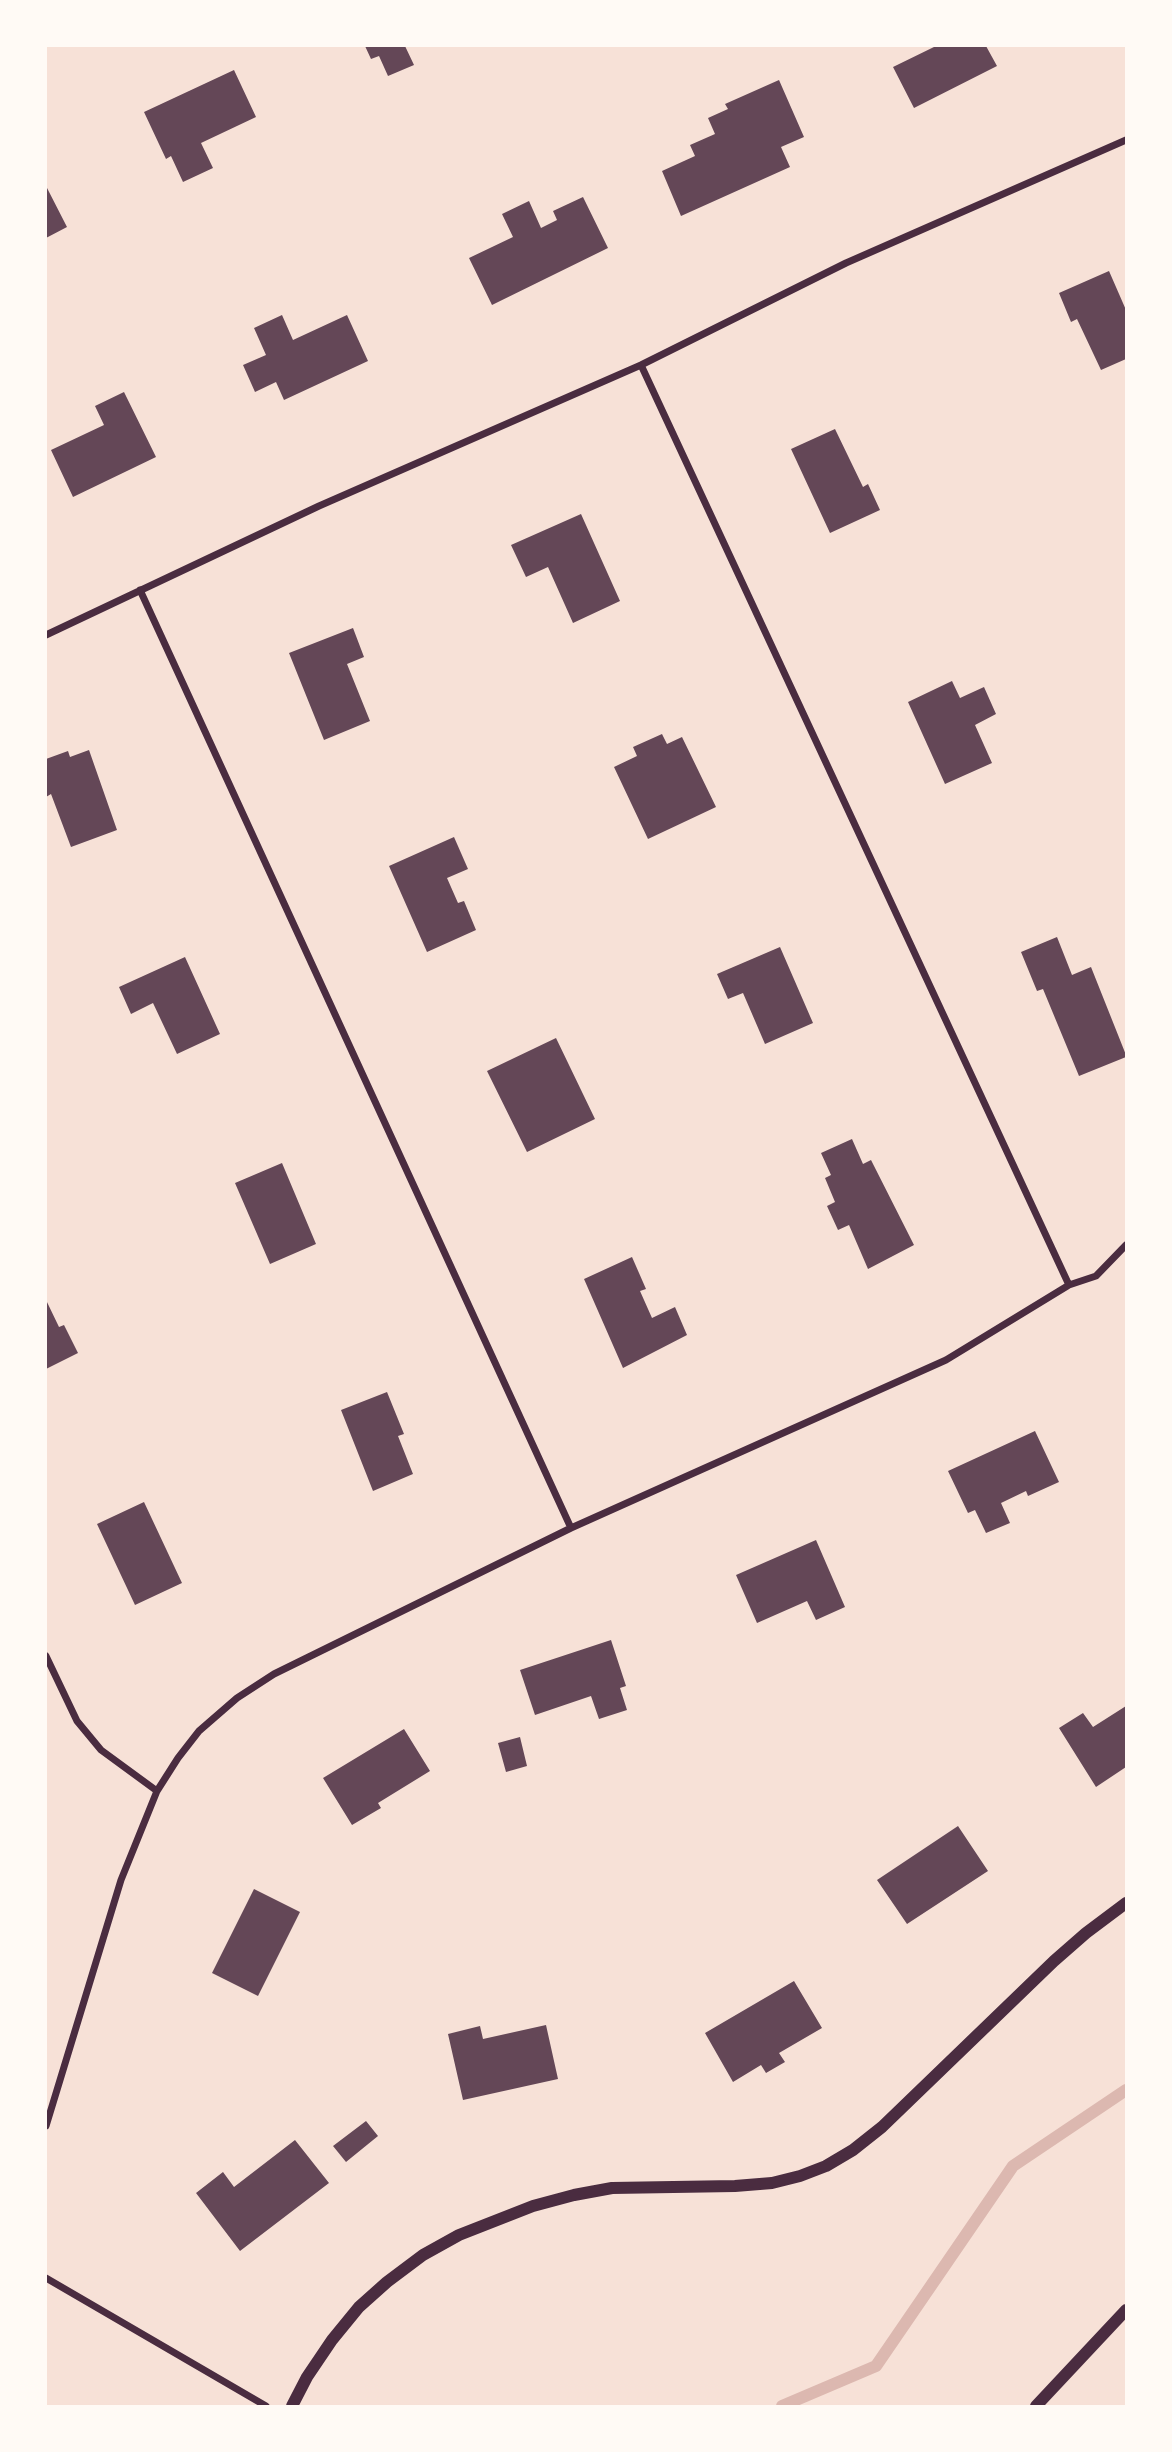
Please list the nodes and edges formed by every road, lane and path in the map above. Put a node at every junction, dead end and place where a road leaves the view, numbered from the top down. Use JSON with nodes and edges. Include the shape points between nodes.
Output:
{"nodes":[{"id":1,"x":1126,"y":140,"type":"edge"},
{"id":2,"x":641,"y":365,"type":"junction"},
{"id":3,"x":140,"y":590,"type":"junction"},
{"id":4,"x":46,"y":635,"type":"edge"},
{"id":5,"x":1126,"y":1245,"type":"edge"},
{"id":6,"x":1069,"y":1285,"type":"junction"},
{"id":7,"x":570,"y":1528,"type":"junction"},
{"id":8,"x":46,"y":1656,"type":"edge"},
{"id":9,"x":157,"y":1791,"type":"junction"},
{"id":10,"x":1126,"y":1903,"type":"edge"},
{"id":11,"x":46,"y":2126,"type":"edge"},
{"id":12,"x":46,"y":2278,"type":"edge"},
{"id":13,"x":1126,"y":2310,"type":"edge"},
{"id":14,"x":266,"y":2406,"type":"edge"},
{"id":15,"x":292,"y":2406,"type":"edge"},
{"id":16,"x":1037,"y":2406,"type":"edge"}],
"edges":[{"from":1,"to":2,"type":"street","via":[[846,263]]},
{"from":2,"to":3,"type":"street"},
{"from":2,"to":6,"type":"street"},
{"from":3,"to":4,"type":"street"},
{"from":3,"to":7,"type":"street"},
{"from":5,"to":6,"type":"street","via":[[1096,1276]]},
{"from":6,"to":7,"type":"street","via":[[946,1360]]},
{"from":7,"to":9,"type":"street","via":[[274,1674],[237,1698],[200,1731]]},
{"from":8,"to":9,"type":"street","via":[[77,1721],[100,1750]]},
{"from":9,"to":11,"type":"street","via":[[121,1880]]},
{"from":10,"to":15,"type":"street","via":[[1054,1961],[853,2150],[826,2166],[772,2183],[612,2188],[521,2210],[459,2235],[423,2255],[359,2307],[332,2340]]},
{"from":12,"to":14,"type":"street"},
{"from":13,"to":16,"type":"street"}]}
